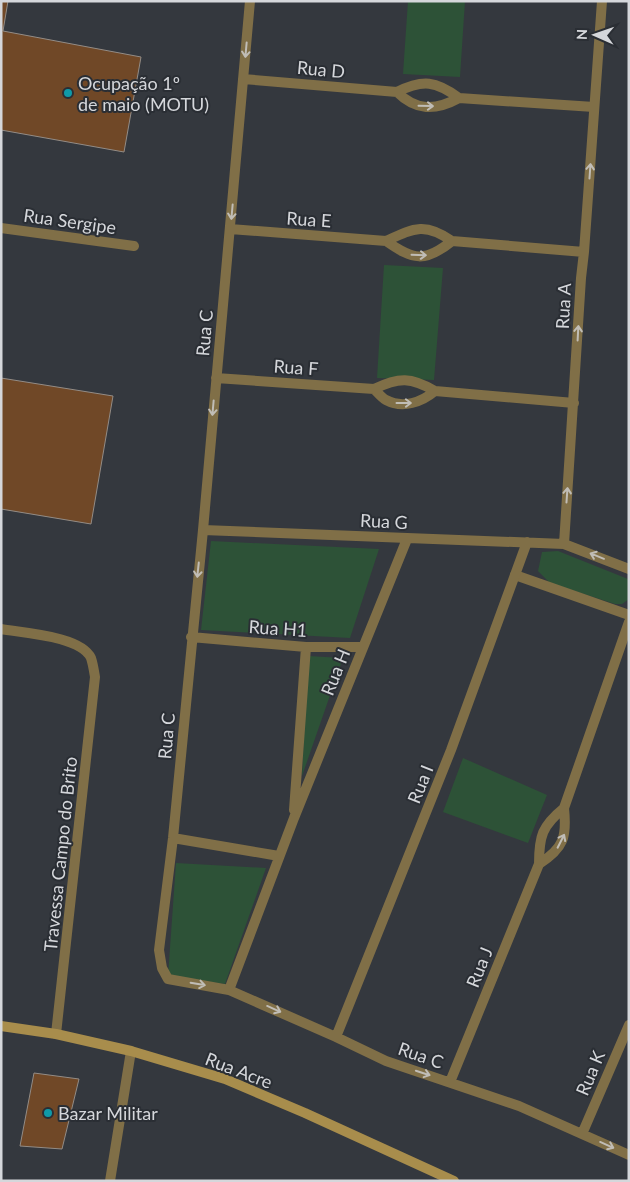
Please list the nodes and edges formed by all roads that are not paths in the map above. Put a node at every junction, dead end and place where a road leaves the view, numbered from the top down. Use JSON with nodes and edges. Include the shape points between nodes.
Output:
{"nodes":[{"id":1,"x":250,"y":1,"type":"edge"},
{"id":2,"x":602,"y":1,"type":"edge"},
{"id":3,"x":243,"y":79,"type":"junction"},
{"id":4,"x":397,"y":92,"type":"junction"},
{"id":5,"x":458,"y":98,"type":"junction"},
{"id":6,"x":594,"y":107,"type":"junction"},
{"id":7,"x":1,"y":228,"type":"edge"},
{"id":8,"x":230,"y":229,"type":"junction"},
{"id":9,"x":386,"y":241,"type":"junction"},
{"id":10,"x":452,"y":241,"type":"junction"},
{"id":11,"x":134,"y":246,"type":"dead end"},
{"id":12,"x":584,"y":252,"type":"junction"},
{"id":13,"x":216,"y":378,"type":"junction"},
{"id":14,"x":374,"y":389,"type":"junction"},
{"id":15,"x":435,"y":391,"type":"junction"},
{"id":16,"x":574,"y":403,"type":"junction"},
{"id":17,"x":203,"y":530,"type":"junction"},
{"id":18,"x":407,"y":539,"type":"junction"},
{"id":19,"x":527,"y":542,"type":"junction"},
{"id":20,"x":564,"y":544,"type":"junction"},
{"id":21,"x":629,"y":569,"type":"edge"},
{"id":22,"x":515,"y":574,"type":"junction"},
{"id":23,"x":629,"y":615,"type":"edge"},
{"id":24,"x":629,"y":622,"type":"edge"},
{"id":25,"x":1,"y":629,"type":"edge"},
{"id":26,"x":191,"y":637,"type":"junction"},
{"id":27,"x":306,"y":647,"type":"junction"},
{"id":28,"x":362,"y":647,"type":"junction"},
{"id":29,"x":564,"y":808,"type":"junction"},
{"id":30,"x":294,"y":818,"type":"junction"},
{"id":31,"x":173,"y":838,"type":"junction"},
{"id":32,"x":279,"y":856,"type":"junction"},
{"id":33,"x":539,"y":864,"type":"junction"},
{"id":34,"x":229,"y":990,"type":"junction"},
{"id":35,"x":629,"y":1025,"type":"edge"},
{"id":36,"x":1,"y":1026,"type":"edge"},
{"id":37,"x":56,"y":1034,"type":"junction"},
{"id":38,"x":336,"y":1037,"type":"junction"},
{"id":39,"x":131,"y":1051,"type":"junction"},
{"id":40,"x":450,"y":1082,"type":"junction"},
{"id":41,"x":582,"y":1134,"type":"junction"},
{"id":42,"x":629,"y":1155,"type":"edge"},
{"id":43,"x":110,"y":1181,"type":"edge"},
{"id":44,"x":454,"y":1181,"type":"edge"}],
"edges":[{"from":1,"to":3,"type":"street","name":"Rua C","one_way":true},
{"from":2,"to":6,"type":"street","name":"Rua A"},
{"from":3,"to":4,"type":"street","name":"Rua D"},
{"from":3,"to":8,"type":"street","name":"Rua C","one_way":true},
{"from":4,"to":5,"type":"street","name":"Rua D","via":[[427,83],[445,87]]},
{"from":4,"to":5,"type":"street","name":"Rua D","one_way":true,"via":[[414,105],[444,105]]},
{"from":5,"to":6,"type":"street","name":"Rua D"},
{"from":12,"to":6,"type":"street","name":"Rua A","one_way":true},
{"from":7,"to":11,"type":"street","name":"Rua Sergipe"},
{"from":8,"to":9,"type":"street","name":"Rua E"},
{"from":8,"to":13,"type":"street","name":"Rua C"},
{"from":9,"to":10,"type":"street","name":"Rua E","via":[[420,229],[437,231]]},
{"from":9,"to":10,"type":"street","name":"Rua E","one_way":true,"via":[[404,254],[419,256],[430,255]]},
{"from":10,"to":12,"type":"street","name":"Rua E"},
{"from":16,"to":12,"type":"street","name":"Rua A","one_way":true},
{"from":13,"to":14,"type":"street","name":"Rua F"},
{"from":13,"to":17,"type":"street","name":"Rua C","one_way":true},
{"from":14,"to":15,"type":"street","name":"Rua F","via":[[392,380],[408,380]]},
{"from":14,"to":15,"type":"street","name":"Rua F","one_way":true,"via":[[386,400],[405,403],[418,402]]},
{"from":15,"to":16,"type":"street","name":"Rua F"},
{"from":20,"to":16,"type":"street","name":"Rua A","one_way":true},
{"from":17,"to":18,"type":"street","name":"Rua G"},
{"from":17,"to":26,"type":"street","name":"Rua C","one_way":true},
{"from":18,"to":19,"type":"street","name":"Rua G"},
{"from":18,"to":28,"type":"street","name":"Rua H"},
{"from":19,"to":20,"type":"street","name":"Rua G"},
{"from":19,"to":22,"type":"street","name":"Rua I"},
{"from":21,"to":20,"type":"street","one_way":true},
{"from":22,"to":23,"type":"street"},
{"from":22,"to":38,"type":"street","name":"Rua I","via":[[451,750]]},
{"from":24,"to":29,"type":"street","name":"Rua J"},
{"from":25,"to":37,"type":"street","name":"Travessa Campo do Brito","via":[[63,639],[90,657],[95,677]]},
{"from":26,"to":27,"type":"street","name":"Rua H1"},
{"from":26,"to":31,"type":"street","name":"Rua C"},
{"from":27,"to":28,"type":"street","name":"Rua H1"},
{"from":27,"to":30,"type":"street","name":"Rua H"},
{"from":28,"to":30,"type":"street","name":"Rua H"},
{"from":29,"to":33,"type":"street","name":"Rua J","via":[[545,828],[540,840]]},
{"from":33,"to":29,"type":"street","name":"Rua J","one_way":true,"via":[[550,857],[563,839],[566,828]]},
{"from":30,"to":32,"type":"street","name":"Rua H"},
{"from":31,"to":32,"type":"street"},
{"from":31,"to":34,"type":"street","name":"Rua C","one_way":true,"via":[[159,950],[162,968],[168,979]]},
{"from":32,"to":34,"type":"street","name":"Rua H"},
{"from":33,"to":40,"type":"street","name":"Rua J"},
{"from":34,"to":38,"type":"street","name":"Rua C","one_way":true},
{"from":35,"to":41,"type":"street","name":"Rua K"},
{"from":36,"to":37,"type":"main road","name":"Rua Acre"},
{"from":37,"to":39,"type":"main road","name":"Rua Acre"},
{"from":38,"to":40,"type":"street","name":"Rua C","one_way":true,"via":[[386,1061]]},
{"from":39,"to":43,"type":"street"},
{"from":39,"to":44,"type":"main road","name":"Rua Acre","via":[[225,1079]]},
{"from":40,"to":41,"type":"street","name":"Rua C","via":[[519,1106]]},
{"from":41,"to":42,"type":"street","name":"Rua C","one_way":true}]}
